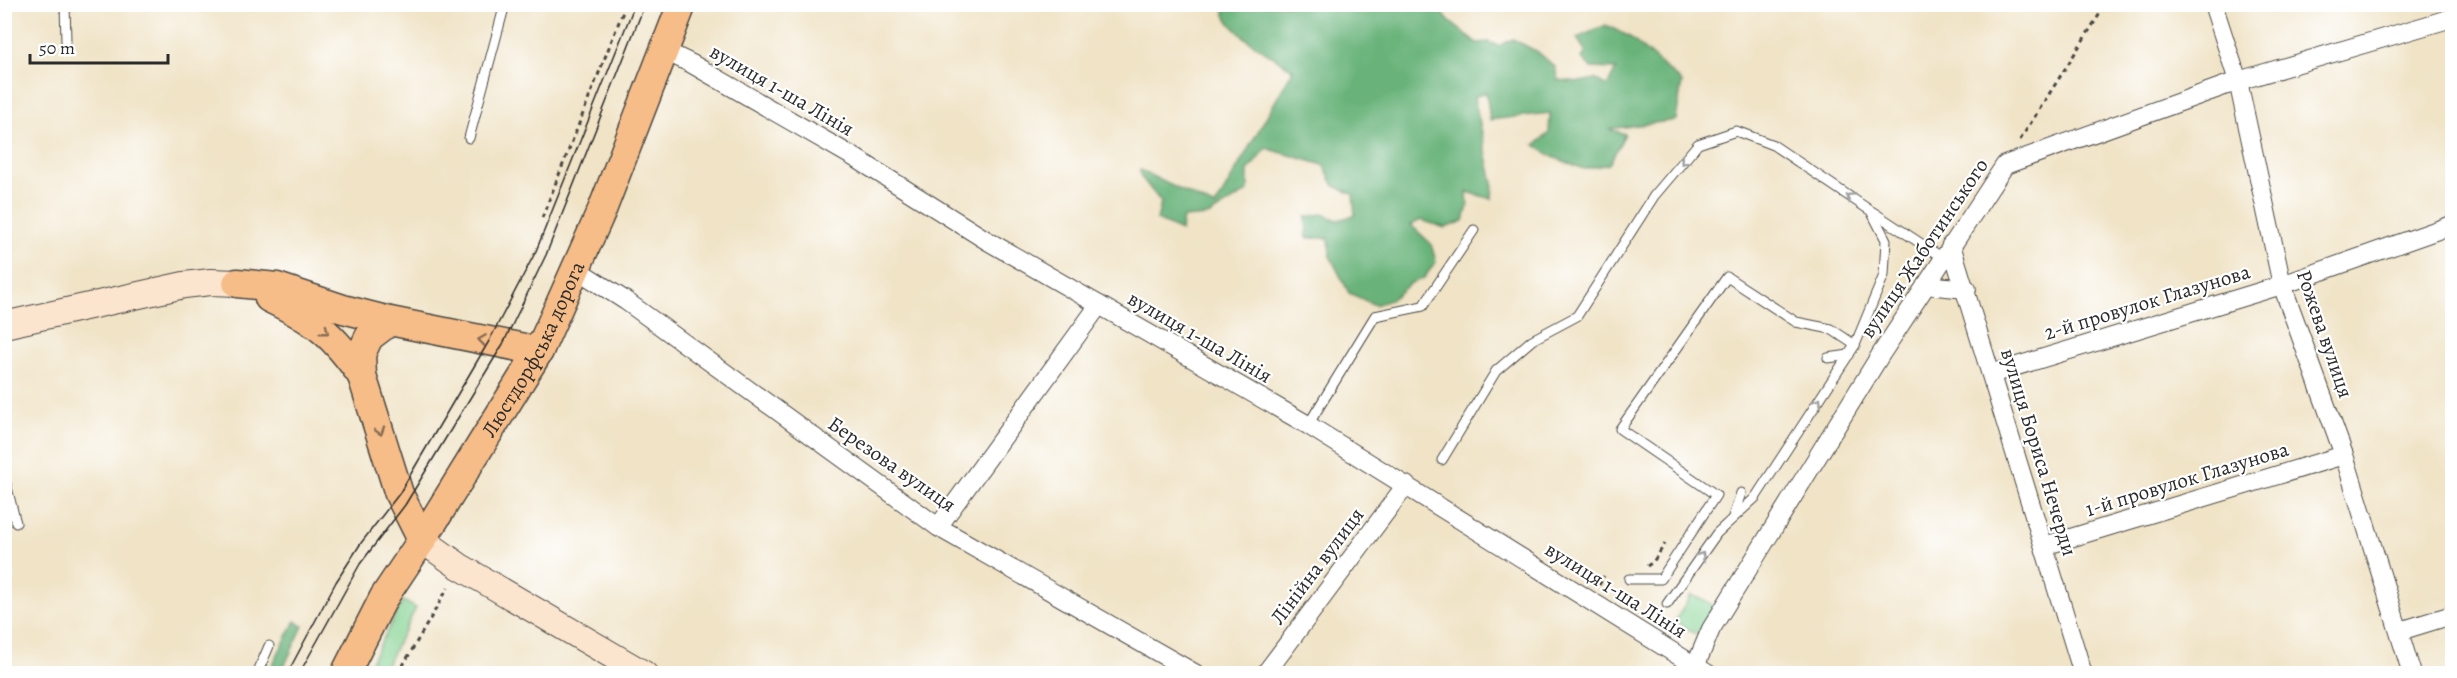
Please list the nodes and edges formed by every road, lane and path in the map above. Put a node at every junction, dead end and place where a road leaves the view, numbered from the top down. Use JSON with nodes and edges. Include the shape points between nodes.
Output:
{"nodes":[{"id":1,"x":65,"y":4,"type":"edge"},
{"id":2,"x":505,"y":4,"type":"edge"},
{"id":3,"x":626,"y":4,"type":"edge"},
{"id":4,"x":682,"y":4,"type":"edge"},
{"id":5,"x":2106,"y":4,"type":"edge"},
{"id":6,"x":2213,"y":4,"type":"edge"},
{"id":7,"x":2452,"y":18,"type":"edge"},
{"id":8,"x":66,"y":41,"type":"dead end"},
{"id":9,"x":663,"y":50,"type":"junction"},
{"id":10,"x":2238,"y":81,"type":"junction"},
{"id":11,"x":469,"y":138,"type":"dead end"},
{"id":12,"x":2005,"y":165,"type":"junction"},
{"id":13,"x":1871,"y":211,"type":"junction"},
{"id":14,"x":542,"y":218,"type":"dead end"},
{"id":15,"x":2452,"y":225,"type":"edge"},
{"id":16,"x":1474,"y":231,"type":"dead end"},
{"id":17,"x":1947,"y":251,"type":"junction"},
{"id":18,"x":576,"y":269,"type":"junction"},
{"id":19,"x":237,"y":283,"type":"junction"},
{"id":20,"x":1926,"y":285,"type":"junction"},
{"id":21,"x":2282,"y":285,"type":"junction"},
{"id":22,"x":1967,"y":289,"type":"junction"},
{"id":23,"x":1099,"y":305,"type":"junction"},
{"id":24,"x":390,"y":321,"type":"junction"},
{"id":25,"x":4,"y":325,"type":"edge"},
{"id":26,"x":1855,"y":345,"type":"junction"},
{"id":27,"x":539,"y":351,"type":"junction"},
{"id":28,"x":1849,"y":355,"type":"junction"},
{"id":29,"x":1828,"y":358,"type":"dead end"},
{"id":30,"x":1991,"y":374,"type":"junction"},
{"id":31,"x":362,"y":376,"type":"junction"},
{"id":32,"x":1308,"y":424,"type":"junction"},
{"id":33,"x":2344,"y":455,"type":"junction"},
{"id":34,"x":1442,"y":460,"type":"dead end"},
{"id":35,"x":4,"y":476,"type":"edge"},
{"id":36,"x":1406,"y":485,"type":"junction"},
{"id":37,"x":1741,"y":493,"type":"dead end"},
{"id":38,"x":8,"y":505,"type":"edge"},
{"id":39,"x":1732,"y":519,"type":"junction"},
{"id":40,"x":16,"y":523,"type":"dead end"},
{"id":41,"x":938,"y":527,"type":"junction"},
{"id":42,"x":422,"y":540,"type":"junction"},
{"id":43,"x":1665,"y":544,"type":"dead end"},
{"id":44,"x":2044,"y":546,"type":"junction"},
{"id":45,"x":1653,"y":562,"type":"dead end"},
{"id":46,"x":1629,"y":579,"type":"dead end"},
{"id":47,"x":448,"y":588,"type":"dead end"},
{"id":48,"x":1667,"y":604,"type":"dead end"},
{"id":49,"x":2452,"y":615,"type":"edge"},
{"id":50,"x":2400,"y":631,"type":"junction"},
{"id":51,"x":269,"y":646,"type":"dead end"},
{"id":52,"x":1698,"y":671,"type":"edge"},
{"id":53,"x":257,"y":674,"type":"edge"},
{"id":54,"x":345,"y":674,"type":"edge"},
{"id":55,"x":398,"y":674,"type":"edge"},
{"id":56,"x":644,"y":674,"type":"edge"},
{"id":57,"x":1196,"y":674,"type":"edge"},
{"id":58,"x":1265,"y":674,"type":"edge"},
{"id":59,"x":2083,"y":674,"type":"edge"},
{"id":60,"x":2412,"y":674,"type":"edge"}],
"edges":[{"from":1,"to":8,"type":"lane"},
{"from":2,"to":11,"type":"lane"},
{"from":3,"to":14,"type":"path"},
{"from":4,"to":9,"type":"main road","name":"Люстдорфська дорога"},
{"from":5,"to":12,"type":"path"},
{"from":6,"to":10,"type":"street","name":"Рожева вулиця"},
{"from":7,"to":10,"type":"street","name":"вулиця Жаботинського"},
{"from":9,"to":18,"type":"main road","name":"Люстдорфська дорога"},
{"from":9,"to":23,"type":"street","name":"вулиця 1-ша Лінія","via":[[857,159]]},
{"from":10,"to":12,"type":"street","name":"вулиця Жаботинського"},
{"from":10,"to":21,"type":"street","name":"Рожева вулиця"},
{"from":12,"to":17,"type":"street","name":"вулиця Жаботинського"},
{"from":13,"to":17,"type":"lane"},
{"from":13,"to":26,"type":"lane","via":[[1887,240],[1884,275]]},
{"from":13,"to":34,"type":"lane","one_way":true,"via":[[1773,145],[1736,131],[1698,144],[1654,196],[1578,316],[1532,340],[1496,371]]},
{"from":15,"to":21,"type":"street","name":"2-й провулок Глазунова"},
{"from":16,"to":32,"type":"lane","via":[[1423,306],[1375,316]]},
{"from":17,"to":20,"type":"street","name":"вулиця Жаботинського"},
{"from":17,"to":22,"type":"street","name":"вулиця Бориса Нечерди"},
{"from":18,"to":27,"type":"main road","name":"Люстдорфська дорога"},
{"from":18,"to":41,"type":"street","name":"Березова вулиця"},
{"from":19,"to":24,"type":"main road","via":[[277,287]]},
{"from":19,"to":25,"type":"main road","via":[[184,285]]},
{"from":19,"to":31,"type":"main road","one_way":true,"via":[[295,311],[330,334]]},
{"from":20,"to":22,"type":"street"},
{"from":20,"to":52,"type":"street","name":"вулиця Жаботинського","via":[[1711,629]]},
{"from":21,"to":30,"type":"street","name":"2-й провулок Глазунова"},
{"from":21,"to":33,"type":"street","name":"Рожева вулиця"},
{"from":22,"to":30,"type":"street","name":"вулиця Бориса Нечерди"},
{"from":23,"to":32,"type":"street","name":"вулиця 1-ша Лінія"},
{"from":23,"to":41,"type":"street"},
{"from":27,"to":24,"type":"main road","one_way":true},
{"from":24,"to":31,"type":"main road","via":[[369,337],[361,354]]},
{"from":26,"to":28,"type":"lane"},
{"from":26,"to":46,"type":"lane","via":[[1831,329],[1796,322],[1727,277],[1620,429],[1716,495],[1661,579]]},
{"from":27,"to":42,"type":"main road","name":"Люстдорфська дорога"},
{"from":28,"to":29,"type":"lane"},
{"from":39,"to":28,"type":"lane","one_way":true,"via":[[1755,498]]},
{"from":30,"to":44,"type":"street","name":"вулиця Бориса Нечерди"},
{"from":31,"to":42,"type":"main road","one_way":true,"via":[[399,494]]},
{"from":32,"to":36,"type":"street","name":"вулиця 1-ша Лінія"},
{"from":33,"to":44,"type":"street","name":"1-й провулок Глазунова"},
{"from":33,"to":50,"type":"street","name":"Рожева вулиця"},
{"from":35,"to":38,"type":"lane"},
{"from":36,"to":52,"type":"street","name":"вулиця 1-ша Лінія"},
{"from":36,"to":58,"type":"street","name":"Лінійна вулиця"},
{"from":37,"to":39,"type":"lane"},
{"from":38,"to":40,"type":"lane"},
{"from":48,"to":39,"type":"lane","one_way":true,"via":[[1717,533]]},
{"from":41,"to":57,"type":"street","name":"Березова вулиця"},
{"from":42,"to":54,"type":"main road","name":"Люстдорфська дорога","via":[[384,597]]},
{"from":42,"to":56,"type":"main road","via":[[459,566]]},
{"from":43,"to":45,"type":"path"},
{"from":44,"to":59,"type":"street","name":"вулиця Бориса Нечерди"},
{"from":47,"to":55,"type":"path"},
{"from":49,"to":50,"type":"street"},
{"from":50,"to":60,"type":"street","name":"Рожева вулиця"},
{"from":51,"to":53,"type":"lane"}]}
